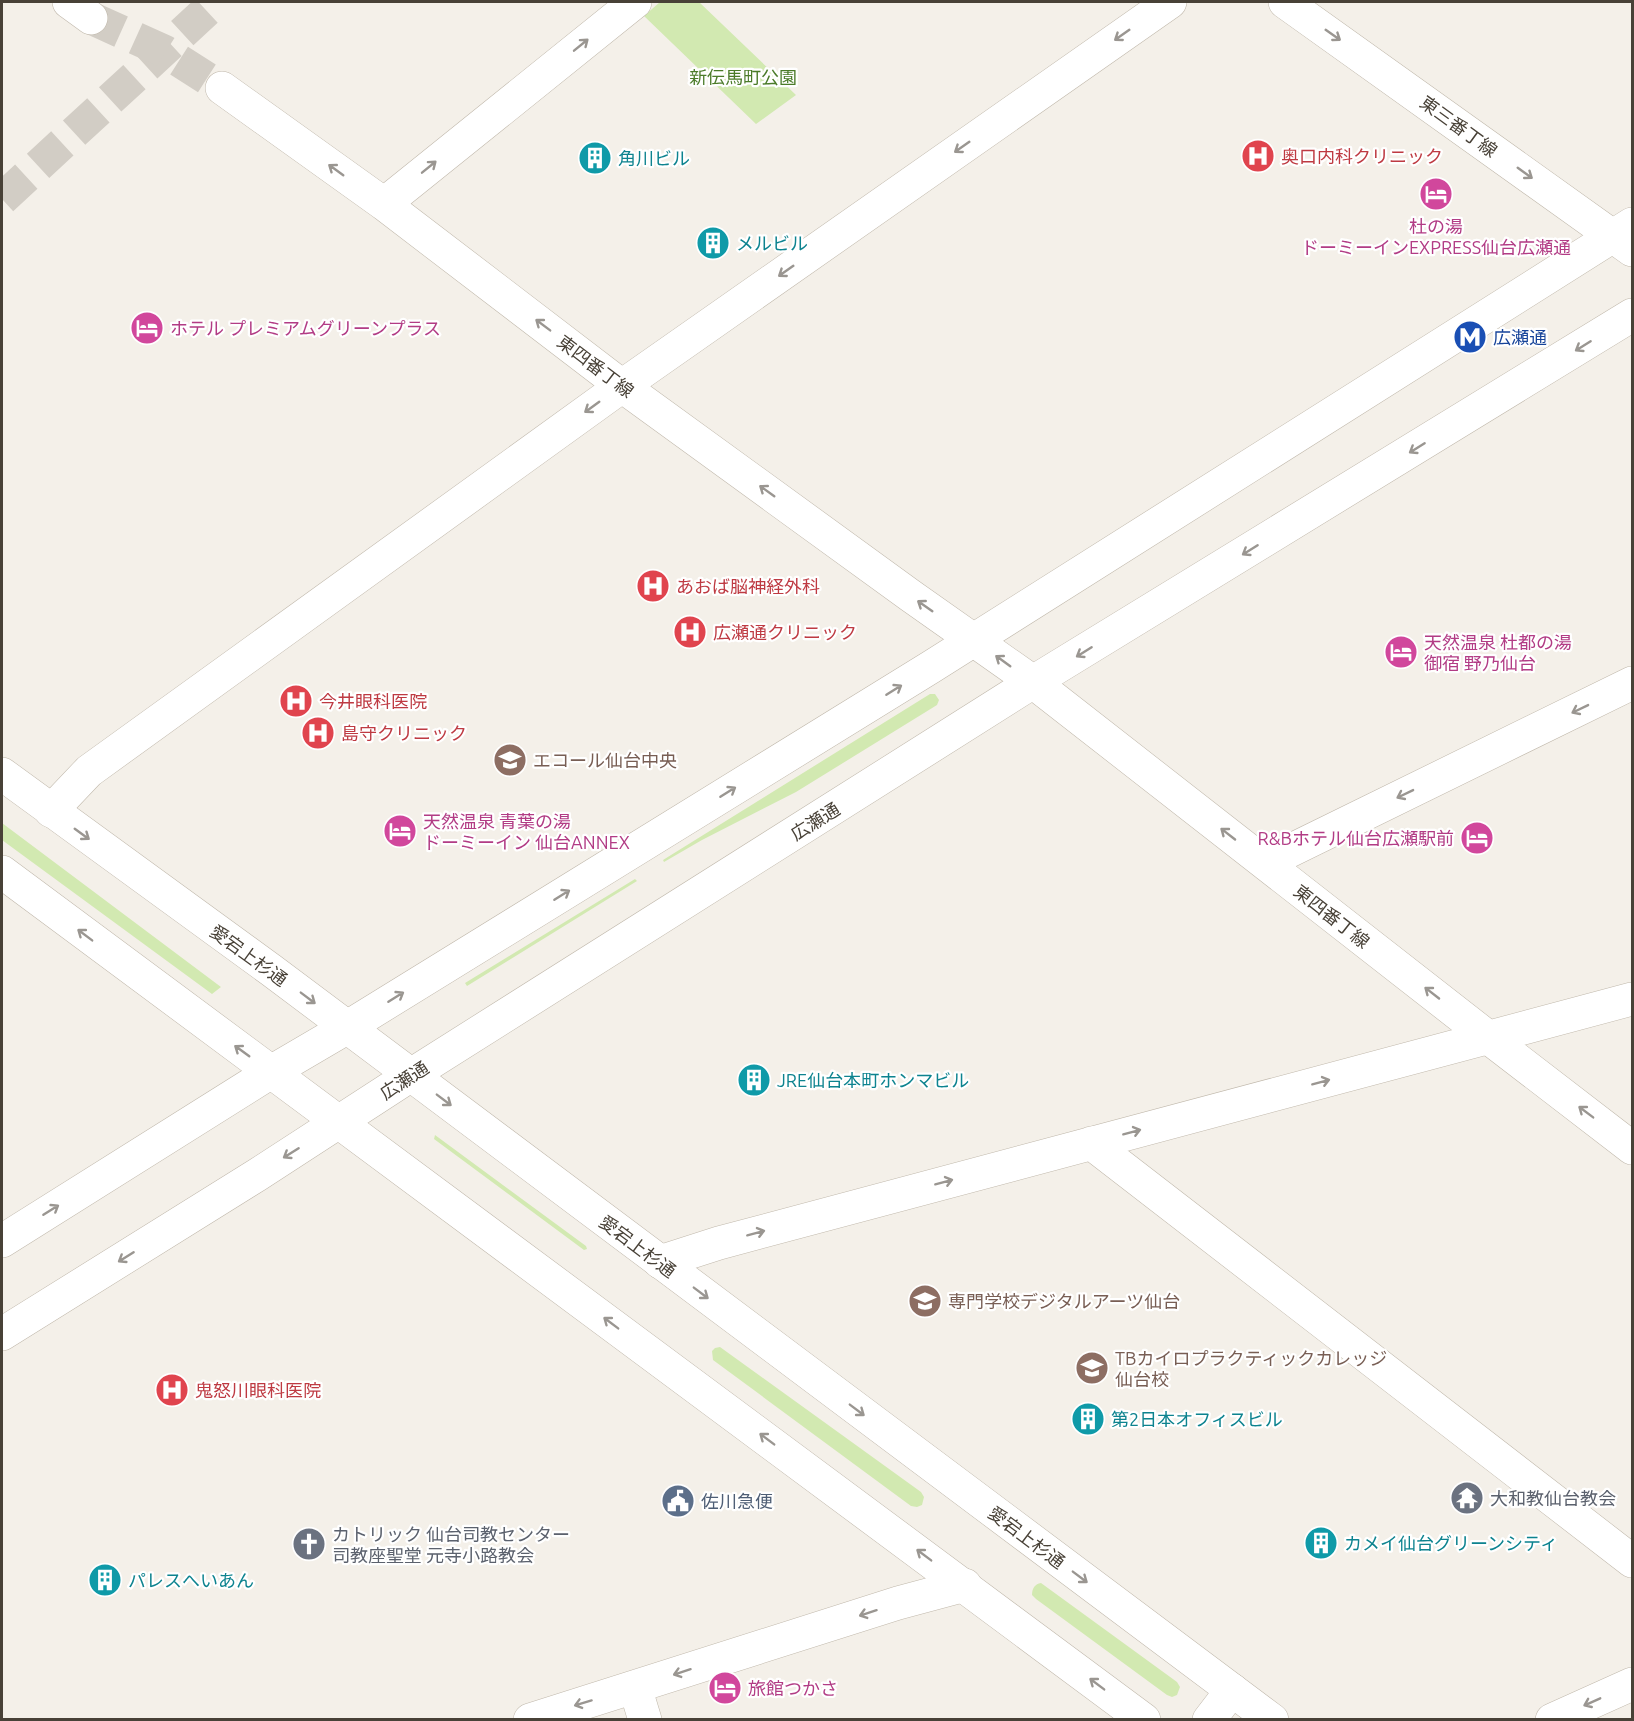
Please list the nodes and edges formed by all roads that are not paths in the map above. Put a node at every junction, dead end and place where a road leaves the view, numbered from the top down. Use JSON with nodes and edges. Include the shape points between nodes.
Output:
{"nodes":[{"id":1,"x":635,"y":2,"type":"edge"},
{"id":2,"x":1170,"y":2,"type":"edge"},
{"id":3,"x":1285,"y":2,"type":"edge"},
{"id":4,"x":222,"y":88,"type":"tunnel mouth"},
{"id":5,"x":384,"y":204,"type":"junction"},
{"id":6,"x":1626,"y":237,"type":"edge"},
{"id":7,"x":1632,"y":315,"type":"edge"},
{"id":8,"x":622,"y":386,"type":"junction"},
{"id":9,"x":973,"y":639,"type":"junction"},
{"id":10,"x":1033,"y":682,"type":"junction"},
{"id":11,"x":1632,"y":683,"type":"edge"},
{"id":12,"x":2,"y":774,"type":"edge"},
{"id":13,"x":51,"y":811,"type":"junction"},
{"id":14,"x":1265,"y":863,"type":"junction"},
{"id":15,"x":2,"y":872,"type":"edge"},
{"id":16,"x":1632,"y":999,"type":"edge"},
{"id":17,"x":346,"y":1028,"type":"junction"},
{"id":18,"x":1489,"y":1038,"type":"junction"},
{"id":19,"x":271,"y":1072,"type":"junction"},
{"id":20,"x":411,"y":1075,"type":"junction"},
{"id":21,"x":340,"y":1122,"type":"junction"},
{"id":22,"x":1091,"y":1143,"type":"junction"},
{"id":23,"x":1632,"y":1148,"type":"edge"},
{"id":24,"x":2,"y":1241,"type":"edge"},
{"id":25,"x":660,"y":1262,"type":"junction"},
{"id":26,"x":2,"y":1334,"type":"edge"},
{"id":27,"x":1632,"y":1561,"type":"edge"},
{"id":28,"x":965,"y":1585,"type":"junction"},
{"id":29,"x":1632,"y":1684,"type":"edge"},
{"id":30,"x":636,"y":1687,"type":"junction"},
{"id":31,"x":1232,"y":1690,"type":"junction"},
{"id":32,"x":530,"y":1719,"type":"edge"},
{"id":33,"x":645,"y":1719,"type":"edge"},
{"id":34,"x":1144,"y":1719,"type":"edge"},
{"id":35,"x":1209,"y":1719,"type":"edge"},
{"id":36,"x":1272,"y":1719,"type":"edge"},
{"id":37,"x":1552,"y":1719,"type":"edge"}],
"edges":[{"from":5,"to":1,"type":"street","one_way":true},
{"from":2,"to":8,"type":"street","one_way":true},
{"from":3,"to":6,"type":"street","name":"東三番丁線","one_way":true},
{"from":5,"to":4,"type":"street","name":"東四番丁線","one_way":true},
{"from":8,"to":5,"type":"street","name":"東四番丁線","one_way":true},
{"from":6,"to":9,"type":"street"},
{"from":7,"to":10,"type":"street","name":"広瀬通","one_way":true},
{"from":9,"to":8,"type":"street","name":"東四番丁線","one_way":true},
{"from":8,"to":13,"type":"street","one_way":true,"via":[[89,771]]},
{"from":10,"to":9,"type":"street","name":"東四番丁線","one_way":true},
{"from":17,"to":9,"type":"street","one_way":true},
{"from":14,"to":10,"type":"street","name":"東四番丁線","one_way":true},
{"from":10,"to":20,"type":"street","name":"広瀬通"},
{"from":11,"to":14,"type":"street","one_way":true},
{"from":12,"to":13,"type":"street","name":"愛宕上杉通"},
{"from":13,"to":17,"type":"street","name":"愛宕上杉通","one_way":true},
{"from":18,"to":14,"type":"street","name":"東四番丁線","one_way":true},
{"from":19,"to":15,"type":"street","one_way":true},
{"from":16,"to":18,"type":"street"},
{"from":17,"to":19,"type":"street"},
{"from":17,"to":20,"type":"street","name":"愛宕上杉通"},
{"from":22,"to":18,"type":"street","one_way":true},
{"from":23,"to":18,"type":"street","name":"東四番丁線","one_way":true},
{"from":19,"to":21,"type":"street"},
{"from":24,"to":19,"type":"street","one_way":true},
{"from":20,"to":21,"type":"street","name":"広瀬通"},
{"from":20,"to":25,"type":"street","name":"愛宕上杉通","one_way":true},
{"from":21,"to":26,"type":"street","name":"広瀬通","one_way":true},
{"from":28,"to":21,"type":"street","one_way":true},
{"from":25,"to":22,"type":"street","one_way":true},
{"from":22,"to":27,"type":"street"},
{"from":25,"to":31,"type":"street","name":"愛宕上杉通","one_way":true},
{"from":28,"to":30,"type":"street","one_way":true},
{"from":34,"to":28,"type":"street","one_way":true},
{"from":29,"to":37,"type":"street","one_way":true},
{"from":30,"to":32,"type":"street","one_way":true},
{"from":30,"to":33,"type":"street"},
{"from":31,"to":35,"type":"street"},
{"from":31,"to":36,"type":"street","name":"愛宕上杉通"}]}
